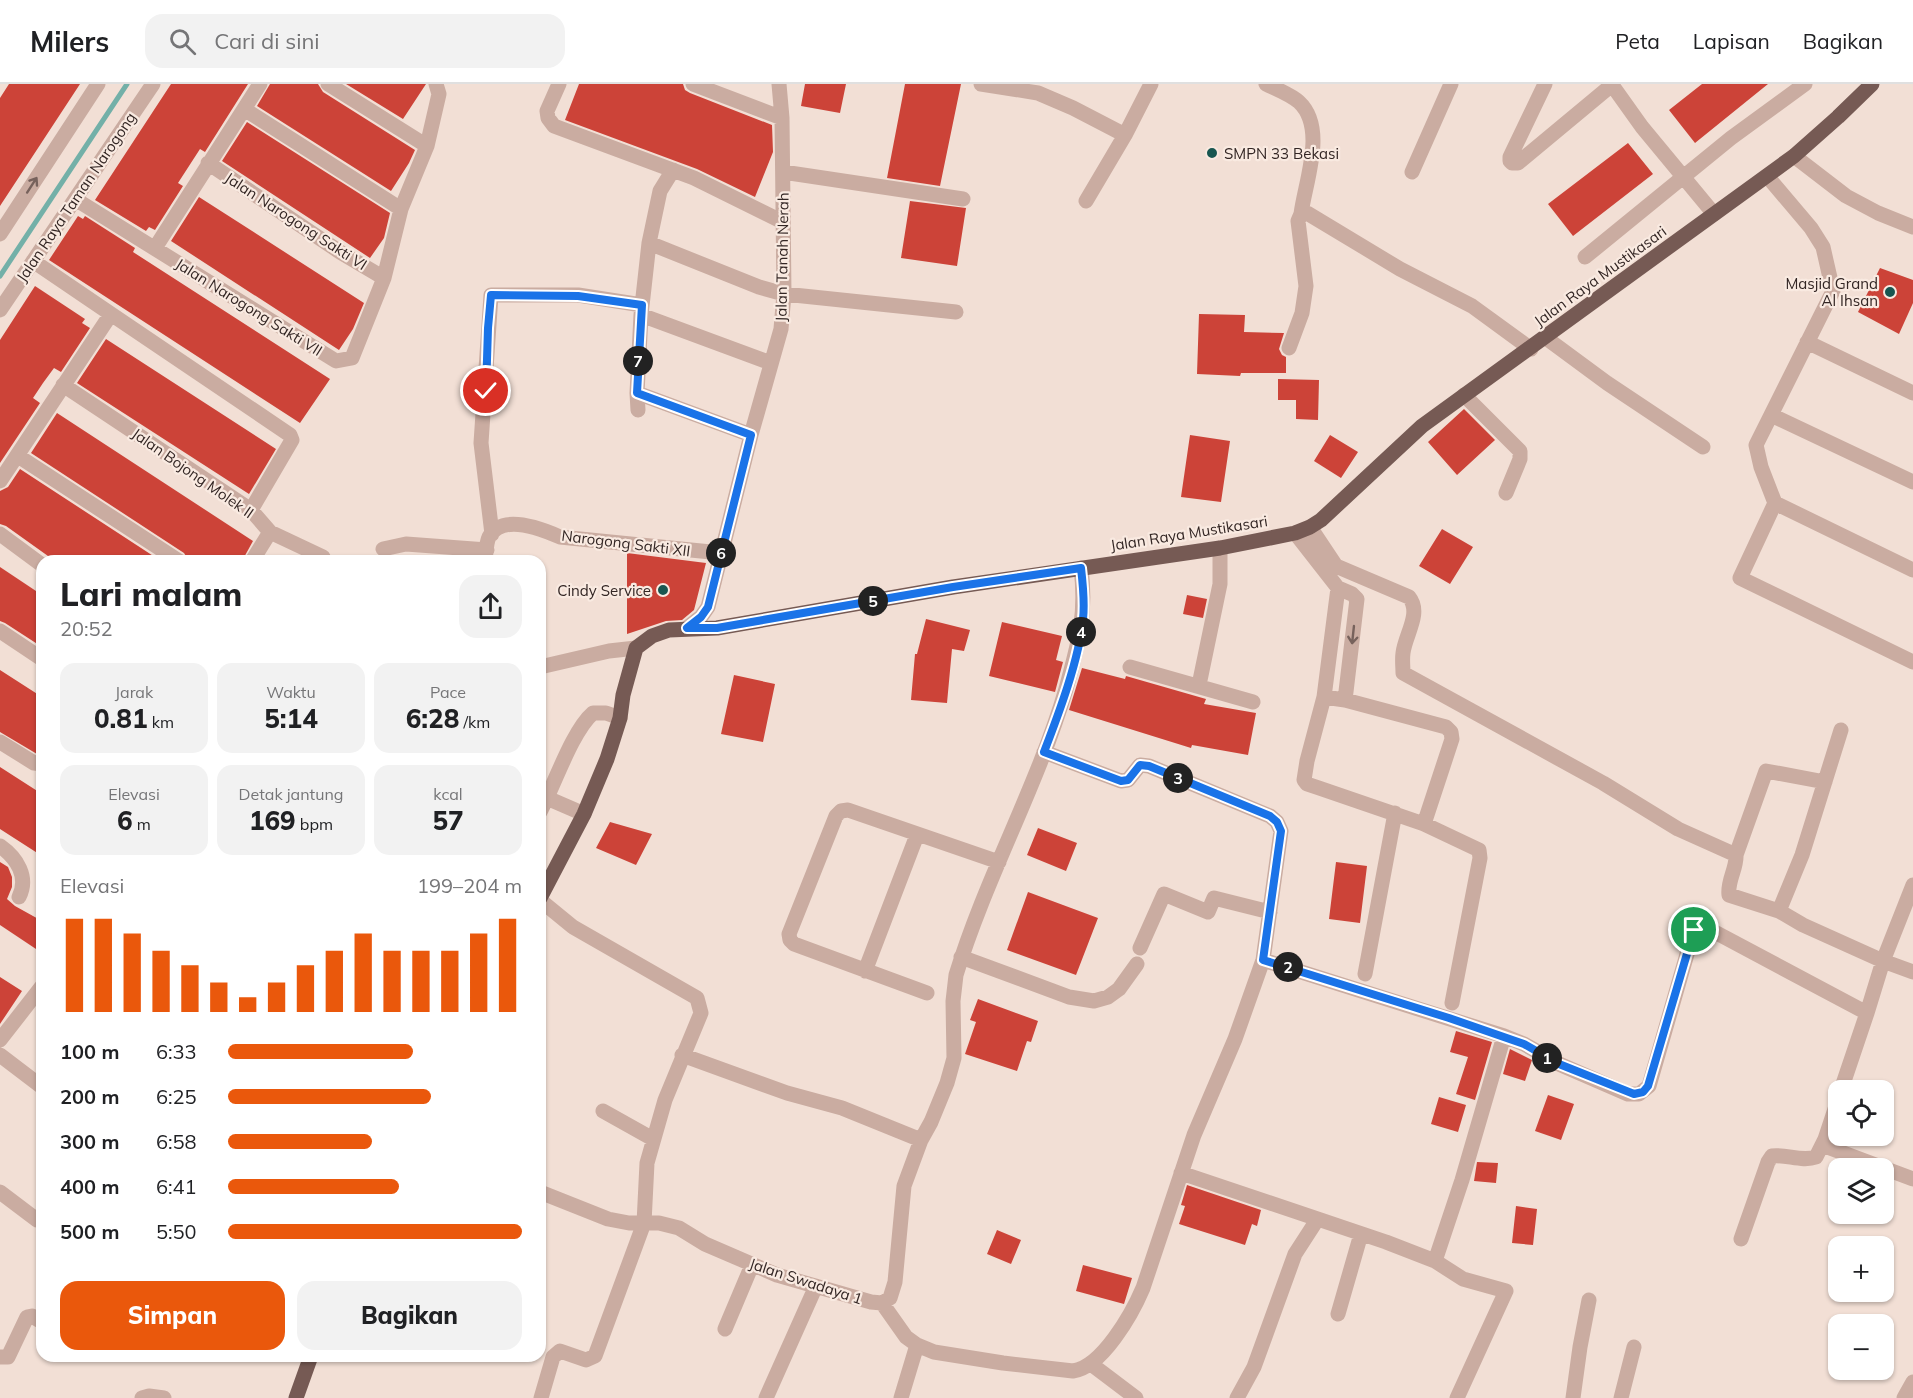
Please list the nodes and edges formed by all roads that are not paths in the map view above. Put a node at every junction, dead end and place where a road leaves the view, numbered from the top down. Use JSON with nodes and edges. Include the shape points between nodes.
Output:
{"nodes":[{"id":1,"x":98,"y":84,"type":"edge"},
{"id":2,"x":153,"y":84,"type":"edge"},
{"id":3,"x":260,"y":84,"type":"edge"},
{"id":4,"x":328,"y":84,"type":"edge"},
{"id":5,"x":436,"y":84,"type":"edge"},
{"id":6,"x":559,"y":84,"type":"edge"},
{"id":7,"x":693,"y":84,"type":"edge"},
{"id":8,"x":779,"y":84,"type":"edge"},
{"id":9,"x":981,"y":84,"type":"edge"},
{"id":10,"x":1150,"y":84,"type":"edge"},
{"id":11,"x":1266,"y":84,"type":"edge"},
{"id":12,"x":1451,"y":84,"type":"edge"},
{"id":13,"x":1545,"y":84,"type":"edge"},
{"id":14,"x":1613,"y":84,"type":"edge"},
{"id":15,"x":1805,"y":84,"type":"edge"},
{"id":16,"x":1872,"y":84,"type":"edge"},
{"id":17,"x":244,"y":109,"type":"junction"},
{"id":18,"x":782,"y":118,"type":"junction"},
{"id":19,"x":1125,"y":135,"type":"junction"},
{"id":20,"x":427,"y":146,"type":"junction"},
{"id":21,"x":1794,"y":156,"type":"junction"},
{"id":22,"x":208,"y":163,"type":"junction"},
{"id":23,"x":672,"y":170,"type":"junction"},
{"id":24,"x":783,"y":172,"type":"junction"},
{"id":25,"x":1412,"y":172,"type":"dead end"},
{"id":26,"x":1767,"y":176,"type":"junction"},
{"id":27,"x":1684,"y":177,"type":"junction"},
{"id":28,"x":75,"y":199,"type":"junction"},
{"id":29,"x":963,"y":199,"type":"dead end"},
{"id":30,"x":1086,"y":201,"type":"dead end"},
{"id":31,"x":401,"y":209,"type":"junction"},
{"id":32,"x":1301,"y":214,"type":"junction"},
{"id":33,"x":1714,"y":214,"type":"junction"},
{"id":34,"x":783,"y":222,"type":"junction"},
{"id":35,"x":1913,"y":227,"type":"edge"},
{"id":36,"x":0,"y":234,"type":"edge"},
{"id":37,"x":649,"y":243,"type":"junction"},
{"id":38,"x":155,"y":248,"type":"junction"},
{"id":39,"x":1585,"y":256,"type":"dead end"},
{"id":40,"x":33,"y":261,"type":"junction"},
{"id":41,"x":384,"y":278,"type":"junction"},
{"id":42,"x":784,"y":294,"type":"junction"},
{"id":43,"x":0,"y":310,"type":"edge"},
{"id":44,"x":641,"y":310,"type":"junction"},
{"id":45,"x":956,"y":312,"type":"dead end"},
{"id":46,"x":111,"y":314,"type":"junction"},
{"id":47,"x":1546,"y":338,"type":"junction"},
{"id":48,"x":1808,"y":342,"type":"junction"},
{"id":49,"x":1289,"y":348,"type":"dead end"},
{"id":50,"x":1531,"y":349,"type":"junction"},
{"id":51,"x":771,"y":363,"type":"junction"},
{"id":52,"x":63,"y":385,"type":"junction"},
{"id":53,"x":637,"y":393,"type":"junction"},
{"id":54,"x":1913,"y":393,"type":"edge"},
{"id":55,"x":1464,"y":395,"type":"junction"},
{"id":56,"x":638,"y":410,"type":"dead end"},
{"id":57,"x":1771,"y":415,"type":"junction"},
{"id":58,"x":751,"y":435,"type":"junction"},
{"id":59,"x":1703,"y":447,"type":"dead end"},
{"id":60,"x":18,"y":456,"type":"junction"},
{"id":61,"x":0,"y":481,"type":"edge"},
{"id":62,"x":1913,"y":482,"type":"edge"},
{"id":63,"x":1506,"y":493,"type":"dead end"},
{"id":64,"x":1775,"y":503,"type":"junction"},
{"id":65,"x":251,"y":510,"type":"junction"},
{"id":66,"x":1302,"y":530,"type":"junction"},
{"id":67,"x":270,"y":532,"type":"junction"},
{"id":68,"x":0,"y":534,"type":"edge"},
{"id":69,"x":492,"y":534,"type":"junction"},
{"id":70,"x":1220,"y":548,"type":"junction"},
{"id":71,"x":383,"y":549,"type":"dead end"},
{"id":72,"x":721,"y":553,"type":"junction"},
{"id":73,"x":170,"y":555,"type":"edge"},
{"id":74,"x":256,"y":555,"type":"edge"},
{"id":75,"x":319,"y":555,"type":"edge"},
{"id":76,"x":486,"y":555,"type":"edge"},
{"id":77,"x":36,"y":561,"type":"edge"},
{"id":78,"x":1081,"y":568,"type":"junction"},
{"id":79,"x":1913,"y":570,"type":"edge"},
{"id":80,"x":1338,"y":588,"type":"junction"},
{"id":81,"x":687,"y":628,"type":"junction"},
{"id":82,"x":0,"y":631,"type":"edge"},
{"id":83,"x":636,"y":648,"type":"junction"},
{"id":84,"x":36,"y":655,"type":"edge"},
{"id":85,"x":1913,"y":662,"type":"edge"},
{"id":86,"x":546,"y":666,"type":"edge"},
{"id":87,"x":1130,"y":667,"type":"dead end"},
{"id":88,"x":1199,"y":685,"type":"junction"},
{"id":89,"x":1324,"y":697,"type":"junction"},
{"id":90,"x":1345,"y":699,"type":"junction"},
{"id":91,"x":1253,"y":702,"type":"dead end"},
{"id":92,"x":620,"y":718,"type":"junction"},
{"id":93,"x":1841,"y":730,"type":"dead end"},
{"id":94,"x":0,"y":742,"type":"edge"},
{"id":95,"x":1044,"y":752,"type":"junction"},
{"id":96,"x":36,"y":763,"type":"edge"},
{"id":97,"x":1825,"y":782,"type":"junction"},
{"id":98,"x":547,"y":798,"type":"joint"},
{"id":99,"x":1395,"y":813,"type":"junction"},
{"id":100,"x":584,"y":814,"type":"junction"},
{"id":101,"x":1424,"y":824,"type":"junction"},
{"id":102,"x":917,"y":835,"type":"junction"},
{"id":103,"x":0,"y":846,"type":"edge"},
{"id":104,"x":1736,"y":855,"type":"junction"},
{"id":105,"x":998,"y":866,"type":"junction"},
{"id":106,"x":1913,"y":885,"type":"edge"},
{"id":107,"x":546,"y":887,"type":"edge"},
{"id":108,"x":19,"y":897,"type":"dead end"},
{"id":109,"x":546,"y":904,"type":"edge"},
{"id":110,"x":1779,"y":911,"type":"junction"},
{"id":111,"x":1269,"y":912,"type":"junction"},
{"id":112,"x":961,"y":957,"type":"junction"},
{"id":113,"x":1263,"y":960,"type":"junction"},
{"id":114,"x":1883,"y":961,"type":"junction"},
{"id":115,"x":865,"y":971,"type":"junction"},
{"id":116,"x":1913,"y":972,"type":"edge"},
{"id":117,"x":1365,"y":974,"type":"dead end"},
{"id":118,"x":927,"y":993,"type":"dead end"},
{"id":119,"x":36,"y":994,"type":"edge"},
{"id":120,"x":1452,"y":1003,"type":"dead end"},
{"id":121,"x":1867,"y":1013,"type":"junction"},
{"id":122,"x":1504,"y":1036,"type":"junction"},
{"id":123,"x":0,"y":1040,"type":"edge"},
{"id":124,"x":0,"y":1055,"type":"edge"},
{"id":125,"x":682,"y":1055,"type":"junction"},
{"id":126,"x":1844,"y":1080,"type":"edge"},
{"id":127,"x":36,"y":1082,"type":"edge"},
{"id":128,"x":603,"y":1111,"type":"dead end"},
{"id":129,"x":1828,"y":1128,"type":"edge"},
{"id":130,"x":653,"y":1139,"type":"junction"},
{"id":131,"x":921,"y":1140,"type":"junction"},
{"id":132,"x":1822,"y":1145,"type":"junction"},
{"id":133,"x":1181,"y":1173,"type":"junction"},
{"id":134,"x":1913,"y":1179,"type":"edge"},
{"id":135,"x":0,"y":1192,"type":"edge"},
{"id":136,"x":546,"y":1194,"type":"edge"},
{"id":137,"x":36,"y":1219,"type":"edge"},
{"id":138,"x":1317,"y":1220,"type":"junction"},
{"id":139,"x":644,"y":1223,"type":"junction"},
{"id":140,"x":1361,"y":1234,"type":"junction"},
{"id":141,"x":1741,"y":1239,"type":"dead end"},
{"id":142,"x":1435,"y":1262,"type":"junction"},
{"id":143,"x":752,"y":1265,"type":"junction"},
{"id":144,"x":816,"y":1286,"type":"junction"},
{"id":145,"x":1589,"y":1300,"type":"dead end"},
{"id":146,"x":882,"y":1304,"type":"junction"},
{"id":147,"x":1338,"y":1314,"type":"dead end"},
{"id":148,"x":36,"y":1318,"type":"edge"},
{"id":149,"x":724,"y":1329,"type":"dead end"},
{"id":150,"x":917,"y":1346,"type":"junction"},
{"id":151,"x":1634,"y":1347,"type":"dead end"},
{"id":152,"x":0,"y":1357,"type":"edge"},
{"id":153,"x":309,"y":1362,"type":"edge"},
{"id":154,"x":1091,"y":1364,"type":"junction"},
{"id":155,"x":1913,"y":1382,"type":"edge"},
{"id":156,"x":142,"y":1398,"type":"edge"},
{"id":157,"x":164,"y":1398,"type":"edge"},
{"id":158,"x":296,"y":1398,"type":"edge"},
{"id":159,"x":541,"y":1398,"type":"edge"},
{"id":160,"x":766,"y":1398,"type":"edge"},
{"id":161,"x":901,"y":1398,"type":"edge"},
{"id":162,"x":1136,"y":1398,"type":"edge"},
{"id":163,"x":1237,"y":1398,"type":"edge"},
{"id":164,"x":1456,"y":1398,"type":"edge"},
{"id":165,"x":1573,"y":1398,"type":"edge"},
{"id":166,"x":1621,"y":1398,"type":"edge"},
{"id":167,"x":1904,"y":1398,"type":"edge"}],
"edges":[{"from":36,"to":1,"type":"street","one_way":true},
{"from":2,"to":28,"type":"street","name":"Jalan Raya Taman Narogong"},
{"from":3,"to":17,"type":"street"},
{"from":4,"to":20,"type":"street"},
{"from":5,"to":20,"type":"street","name":"Jalan Narogong Sakti VII","via":[[439,94]]},
{"from":6,"to":23,"type":"street","via":[[547,111],[554,126]]},
{"from":7,"to":18,"type":"street"},
{"from":8,"to":18,"type":"street","name":"Jalan Tanah Nerah"},
{"from":9,"to":19,"type":"street","via":[[1038,93]]},
{"from":10,"to":19,"type":"street"},
{"from":11,"to":32,"type":"street","via":[[1297,100],[1312,130],[1311,164]]},
{"from":12,"to":25,"type":"street"},
{"from":13,"to":14,"type":"street","via":[[1510,157],[1512,163],[1518,163]]},
{"from":14,"to":27,"type":"street","via":[[1642,127]]},
{"from":15,"to":27,"type":"street"},
{"from":16,"to":21,"type":"main road","name":"Jalan Raya Mustikasari"},
{"from":17,"to":22,"type":"street"},
{"from":17,"to":31,"type":"street"},
{"from":18,"to":24,"type":"street","name":"Jalan Tanah Nerah"},
{"from":19,"to":30,"type":"street"},
{"from":20,"to":31,"type":"street","name":"Jalan Narogong Sakti VII"},
{"from":21,"to":26,"type":"main road","name":"Jalan Raya Mustikasari"},
{"from":21,"to":35,"type":"street","via":[[1846,196]]},
{"from":22,"to":38,"type":"street"},
{"from":22,"to":41,"type":"street","name":"Jalan Narogong Sakti VI"},
{"from":23,"to":34,"type":"street"},
{"from":23,"to":37,"type":"street","via":[[660,190]]},
{"from":24,"to":29,"type":"street"},
{"from":24,"to":34,"type":"street","name":"Jalan Tanah Nerah"},
{"from":26,"to":33,"type":"main road","name":"Jalan Raya Mustikasari"},
{"from":26,"to":48,"type":"street","via":[[1817,237],[1830,274],[1833,291]]},
{"from":27,"to":33,"type":"street"},
{"from":27,"to":39,"type":"street"},
{"from":28,"to":38,"type":"street","name":"Jalan Narogong Sakti VII"},
{"from":28,"to":40,"type":"street","name":"Jalan Raya Taman Narogong"},
{"from":31,"to":41,"type":"street","name":"Jalan Narogong Sakti VII"},
{"from":32,"to":49,"type":"street","via":[[1298,221],[1306,286],[1302,313]]},
{"from":32,"to":50,"type":"street","via":[[1307,213],[1400,269],[1472,306]]},
{"from":33,"to":47,"type":"main road","name":"Jalan Raya Mustikasari"},
{"from":34,"to":42,"type":"street","name":"Jalan Tanah Nerah"},
{"from":37,"to":42,"type":"street"},
{"from":37,"to":44,"type":"street"},
{"from":38,"to":41,"type":"street","name":"Jalan Narogong Sakti VII","via":[[336,362],[352,358]]},
{"from":40,"to":43,"type":"street","name":"Jalan Raya Taman Narogong"},
{"from":40,"to":46,"type":"street"},
{"from":42,"to":45,"type":"street"},
{"from":42,"to":51,"type":"street","name":"Jalan Tanah Nerah","via":[[781,329]]},
{"from":44,"to":51,"type":"street"},
{"from":44,"to":53,"type":"street"},
{"from":44,"to":69,"type":"street","via":[[578,296],[491,295],[481,443]]},
{"from":46,"to":52,"type":"street"},
{"from":46,"to":65,"type":"street","via":[[290,435],[292,440]]},
{"from":47,"to":50,"type":"main road","name":"Jalan Raya Mustikasari"},
{"from":47,"to":59,"type":"street"},
{"from":48,"to":54,"type":"street"},
{"from":48,"to":57,"type":"street"},
{"from":50,"to":55,"type":"main road","name":"Jalan Raya Mustikasari"},
{"from":51,"to":58,"type":"street","name":"Jalan Tanah Nerah"},
{"from":52,"to":60,"type":"street"},
{"from":52,"to":65,"type":"street","name":"Jalan Bojong Molek II"},
{"from":53,"to":56,"type":"street"},
{"from":53,"to":58,"type":"street"},
{"from":55,"to":63,"type":"street","via":[[1520,451]]},
{"from":55,"to":66,"type":"main road","name":"Jalan Raya Mustikasari","via":[[1406,439],[1321,520]]},
{"from":57,"to":62,"type":"street"},
{"from":57,"to":64,"type":"street","via":[[1756,445]]},
{"from":58,"to":72,"type":"street","name":"Jalan Tanah Nerah"},
{"from":60,"to":61,"type":"street"},
{"from":60,"to":73,"type":"street"},
{"from":64,"to":79,"type":"street"},
{"from":64,"to":85,"type":"street","via":[[1740,578]]},
{"from":65,"to":67,"type":"street","name":"Jalan Bojong Molek II"},
{"from":66,"to":70,"type":"main road","name":"Jalan Raya Mustikasari"},
{"from":66,"to":80,"type":"street"},
{"from":66,"to":104,"type":"street","via":[[1336,566],[1409,597],[1415,611],[1403,652],[1402,673],[1604,783],[1678,829]]},
{"from":67,"to":74,"type":"street"},
{"from":67,"to":75,"type":"street","name":"Jalan Bojong Molek II"},
{"from":68,"to":77,"type":"street"},
{"from":69,"to":72,"type":"street","name":"Narogong Sakti XII","via":[[500,527],[520,524],[560,537]]},
{"from":69,"to":76,"type":"street"},
{"from":70,"to":78,"type":"main road","name":"Jalan Raya Mustikasari"},
{"from":70,"to":88,"type":"street","via":[[1220,584]]},
{"from":71,"to":76,"type":"street","via":[[406,544]]},
{"from":72,"to":81,"type":"street","name":"Jalan Tanah Nerah","via":[[708,607]]},
{"from":78,"to":81,"type":"main road","name":"Jalan Raya Mustikasari","via":[[717,628]]},
{"from":78,"to":95,"type":"street","name":"Jalan Swadaya 1","via":[[1084,602],[1080,640]]},
{"from":80,"to":89,"type":"street"},
{"from":80,"to":90,"type":"street","one_way":true,"via":[[1354,595],[1357,601]]},
{"from":81,"to":83,"type":"main road","name":"Jalan Raya Mustikasari","via":[[651,636]]},
{"from":82,"to":84,"type":"street"},
{"from":83,"to":86,"type":"street"},
{"from":83,"to":92,"type":"main road"},
{"from":87,"to":88,"type":"street"},
{"from":88,"to":91,"type":"street"},
{"from":89,"to":90,"type":"street"},
{"from":89,"to":99,"type":"street","via":[[1305,782]]},
{"from":90,"to":101,"type":"street","via":[[1449,729],[1452,739]]},
{"from":92,"to":98,"type":"street","via":[[593,713],[586,719]]},
{"from":92,"to":100,"type":"main road"},
{"from":93,"to":97,"type":"street"},
{"from":94,"to":96,"type":"street"},
{"from":95,"to":105,"type":"street","name":"Jalan Swadaya 1"},
{"from":95,"to":111,"type":"street","via":[[1121,781],[1128,780],[1140,765],[1149,766],[1270,816],[1281,831]]},
{"from":97,"to":104,"type":"street","via":[[1766,771]]},
{"from":97,"to":110,"type":"street"},
{"from":98,"to":100,"type":"street"},
{"from":99,"to":101,"type":"street"},
{"from":99,"to":117,"type":"street"},
{"from":100,"to":107,"type":"main road"},
{"from":101,"to":120,"type":"street","via":[[1478,848],[1480,853]]},
{"from":102,"to":105,"type":"street"},
{"from":102,"to":115,"type":"street"},
{"from":102,"to":115,"type":"street","via":[[848,810],[841,811],[789,934],[794,944]]},
{"from":103,"to":108,"type":"street","via":[[16,859],[21,870],[23,889]]},
{"from":104,"to":110,"type":"street","via":[[1729,896]]},
{"from":105,"to":112,"type":"street","name":"Jalan Swadaya 1"},
{"from":106,"to":114,"type":"street"},
{"from":109,"to":125,"type":"street","via":[[573,927],[698,998],[700,1013]]},
{"from":110,"to":114,"type":"street"},
{"from":111,"to":112,"type":"street","via":[[1214,898],[1208,912],[1164,894],[1138,956],[1119,989],[1094,1001],[1069,997]]},
{"from":111,"to":113,"type":"street"},
{"from":112,"to":131,"type":"street","name":"Jalan Swadaya 1","via":[[953,1001],[954,1058]]},
{"from":113,"to":122,"type":"street"},
{"from":113,"to":133,"type":"street"},
{"from":114,"to":116,"type":"street"},
{"from":114,"to":121,"type":"street"},
{"from":115,"to":118,"type":"street"},
{"from":119,"to":123,"type":"street"},
{"from":121,"to":122,"type":"street","via":[[1701,928],[1691,934],[1648,1086],[1643,1092],[1628,1094]]},
{"from":121,"to":126,"type":"street"},
{"from":122,"to":142,"type":"street"},
{"from":124,"to":127,"type":"street"},
{"from":125,"to":130,"type":"street"},
{"from":125,"to":131,"type":"street","via":[[787,1093],[842,1108]]},
{"from":128,"to":130,"type":"street"},
{"from":129,"to":132,"type":"street"},
{"from":130,"to":139,"type":"street","via":[[647,1163]]},
{"from":131,"to":146,"type":"street","name":"Jalan Swadaya 1","via":[[904,1186],[895,1282],[890,1298]]},
{"from":132,"to":134,"type":"street"},
{"from":132,"to":141,"type":"street","via":[[1813,1159],[1772,1156]]},
{"from":133,"to":138,"type":"street"},
{"from":133,"to":154,"type":"street","via":[[1132,1312]]},
{"from":135,"to":137,"type":"street"},
{"from":136,"to":139,"type":"street","name":"Jalan Swadaya 1","via":[[608,1219]]},
{"from":138,"to":140,"type":"street"},
{"from":138,"to":163,"type":"street","via":[[1295,1254],[1254,1367]]},
{"from":139,"to":143,"type":"street","name":"Jalan Swadaya 1","via":[[659,1222],[679,1228]]},
{"from":139,"to":159,"type":"street","via":[[595,1356],[586,1360],[556,1353]]},
{"from":140,"to":142,"type":"street"},
{"from":140,"to":147,"type":"street"},
{"from":142,"to":164,"type":"street","via":[[1463,1279],[1506,1291]]},
{"from":143,"to":144,"type":"street","name":"Jalan Swadaya 1"},
{"from":143,"to":149,"type":"street"},
{"from":144,"to":146,"type":"street","name":"Jalan Swadaya 1"},
{"from":144,"to":160,"type":"street"},
{"from":145,"to":165,"type":"street"},
{"from":146,"to":150,"type":"street"},
{"from":148,"to":152,"type":"street","via":[[27,1317],[8,1357]]},
{"from":150,"to":154,"type":"street","via":[[1065,1370],[1080,1370]]},
{"from":150,"to":161,"type":"street"},
{"from":151,"to":166,"type":"street"},
{"from":153,"to":158,"type":"main road"},
{"from":154,"to":162,"type":"street"},
{"from":155,"to":167,"type":"street"},
{"from":156,"to":157,"type":"street"}]}
